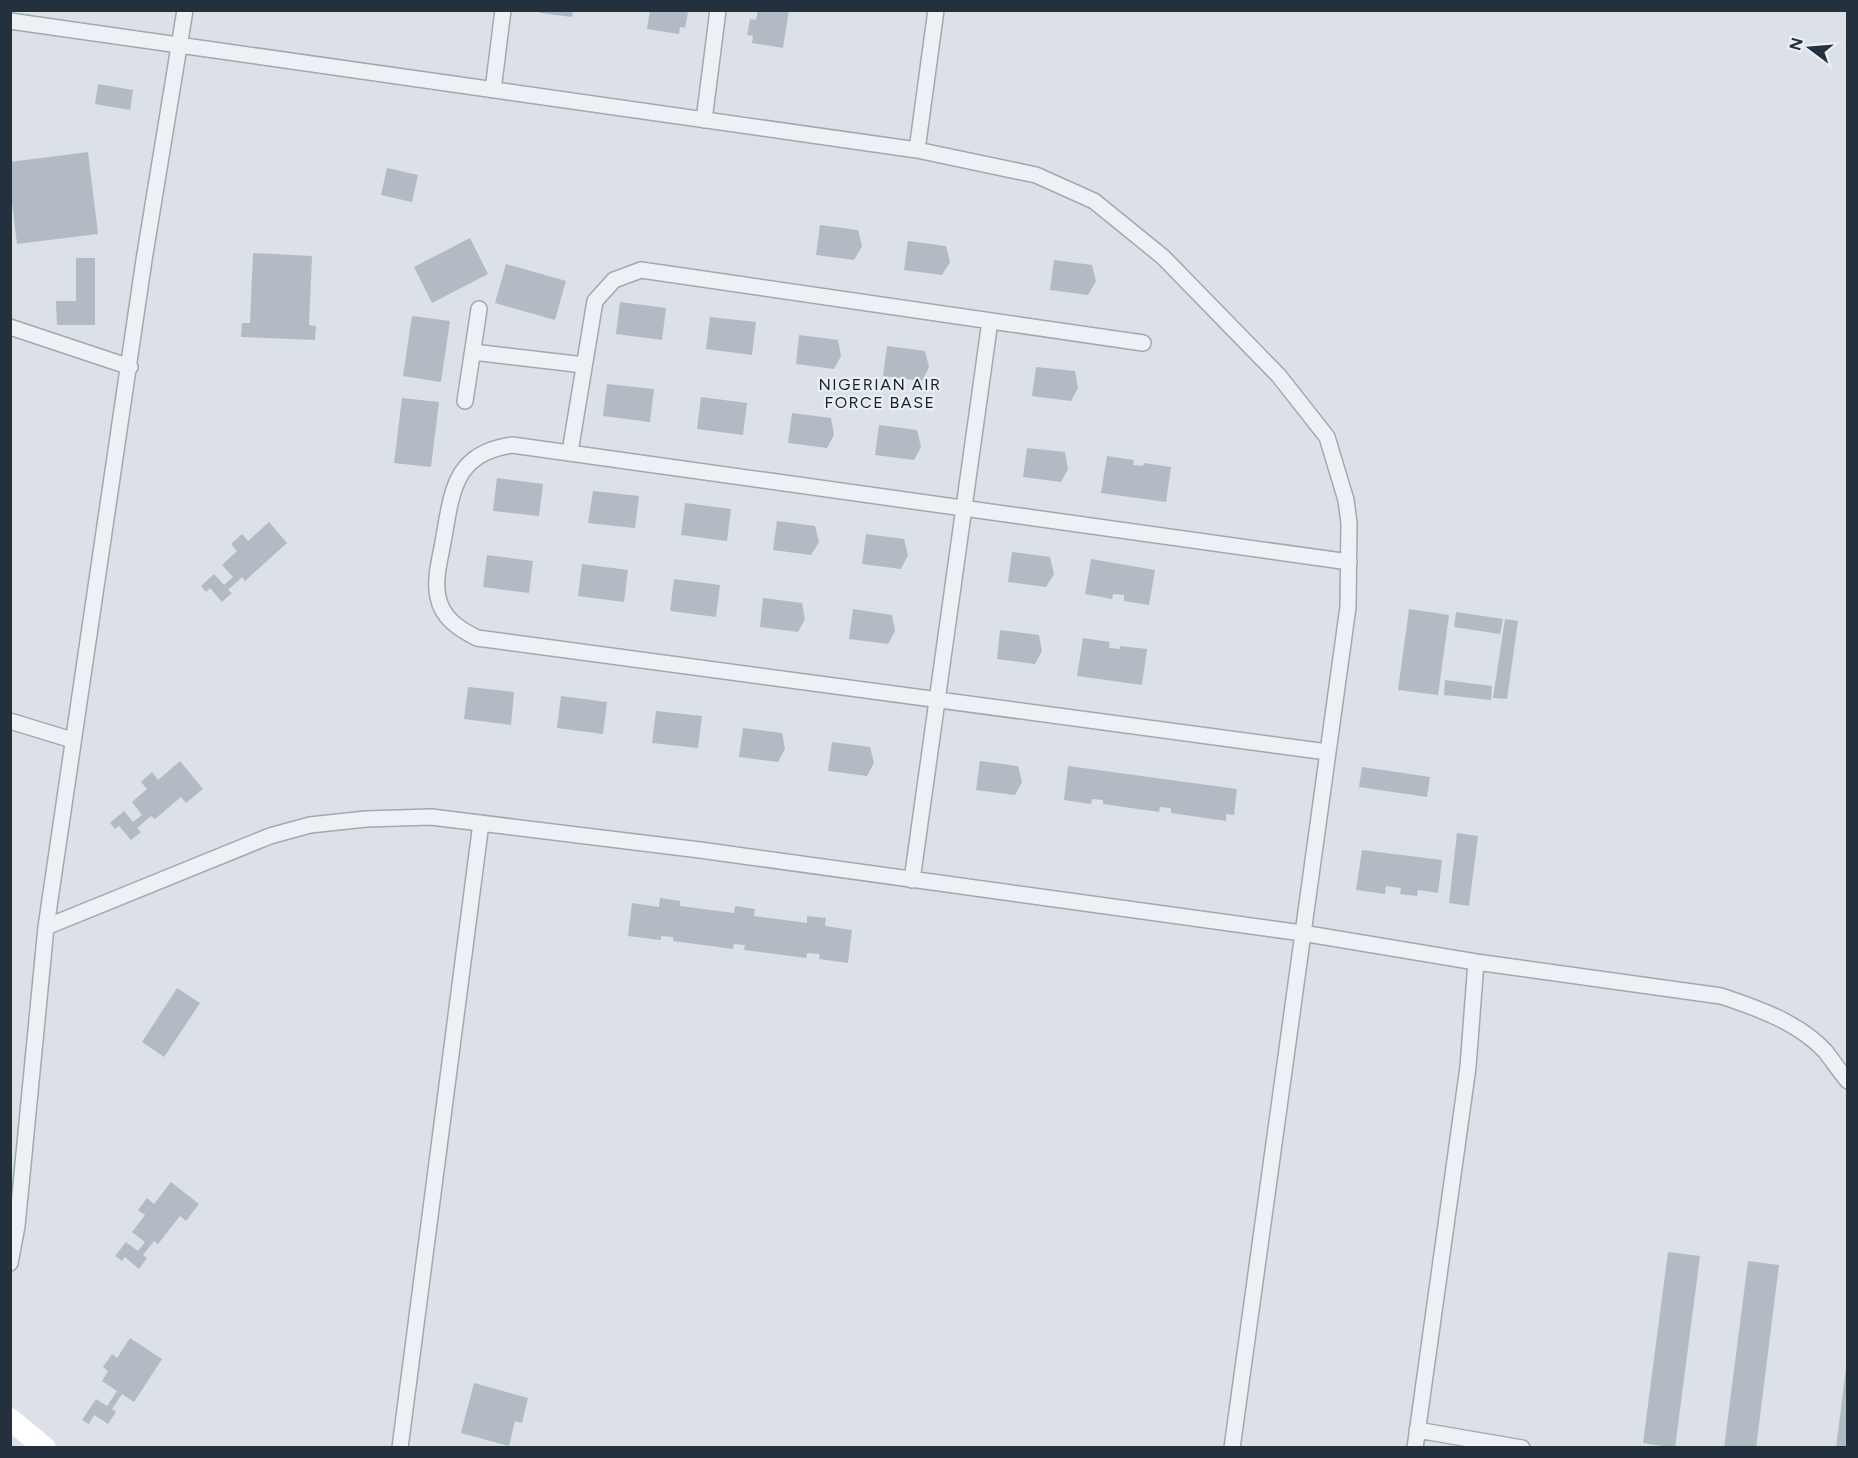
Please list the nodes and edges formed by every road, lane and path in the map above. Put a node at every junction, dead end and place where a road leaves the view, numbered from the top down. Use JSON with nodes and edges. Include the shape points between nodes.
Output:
{"nodes":[{"id":1,"x":184,"y":10,"type":"edge"},
{"id":2,"x":503,"y":10,"type":"edge"},
{"id":3,"x":718,"y":10,"type":"edge"},
{"id":4,"x":936,"y":10,"type":"edge"},
{"id":5,"x":10,"y":21,"type":"edge"},
{"id":6,"x":177,"y":46,"type":"junction"},
{"id":7,"x":493,"y":90,"type":"junction"},
{"id":8,"x":704,"y":120,"type":"junction"},
{"id":9,"x":917,"y":150,"type":"junction"},
{"id":10,"x":479,"y":309,"type":"dead end"},
{"id":11,"x":990,"y":321,"type":"junction"},
{"id":12,"x":10,"y":327,"type":"edge"},
{"id":13,"x":1143,"y":343,"type":"dead end"},
{"id":14,"x":473,"y":352,"type":"junction"},
{"id":15,"x":584,"y":365,"type":"junction"},
{"id":16,"x":130,"y":367,"type":"junction"},
{"id":17,"x":465,"y":401,"type":"dead end"},
{"id":18,"x":570,"y":452,"type":"junction"},
{"id":19,"x":962,"y":507,"type":"junction"},
{"id":20,"x":1349,"y":562,"type":"junction"},
{"id":21,"x":935,"y":700,"type":"junction"},
{"id":22,"x":10,"y":721,"type":"edge"},
{"id":23,"x":72,"y":740,"type":"junction"},
{"id":24,"x":1327,"y":752,"type":"junction"},
{"id":25,"x":481,"y":823,"type":"junction"},
{"id":26,"x":912,"y":880,"type":"junction"},
{"id":27,"x":46,"y":927,"type":"junction"},
{"id":28,"x":1302,"y":933,"type":"junction"},
{"id":29,"x":1476,"y":962,"type":"junction"},
{"id":30,"x":1848,"y":1082,"type":"edge"},
{"id":31,"x":10,"y":1263,"type":"edge"},
{"id":32,"x":10,"y":1419,"type":"edge"},
{"id":33,"x":1417,"y":1430,"type":"junction"},
{"id":34,"x":45,"y":1448,"type":"edge"},
{"id":35,"x":400,"y":1448,"type":"edge"},
{"id":36,"x":1232,"y":1448,"type":"edge"},
{"id":37,"x":1415,"y":1448,"type":"edge"},
{"id":38,"x":1522,"y":1448,"type":"edge"}],
"edges":[{"from":1,"to":6,"type":"street"},
{"from":2,"to":7,"type":"street"},
{"from":3,"to":8,"type":"street"},
{"from":4,"to":9,"type":"street"},
{"from":5,"to":6,"type":"street"},
{"from":6,"to":7,"type":"street"},
{"from":6,"to":16,"type":"street"},
{"from":7,"to":8,"type":"street"},
{"from":8,"to":9,"type":"street"},
{"from":9,"to":20,"type":"street","via":[[1036,175],[1094,201],[1163,257],[1279,375],[1327,437],[1346,500]]},
{"from":10,"to":14,"type":"street"},
{"from":11,"to":13,"type":"street"},
{"from":11,"to":15,"type":"street","via":[[641,270],[614,280],[595,301]]},
{"from":11,"to":19,"type":"street"},
{"from":12,"to":16,"type":"street"},
{"from":14,"to":15,"type":"street"},
{"from":14,"to":17,"type":"street"},
{"from":15,"to":18,"type":"street"},
{"from":16,"to":23,"type":"street"},
{"from":18,"to":19,"type":"street"},
{"from":18,"to":21,"type":"street","via":[[513,445],[494,447],[478,455],[464,469],[454,486],[436,580],[438,598],[458,628],[477,638]]},
{"from":19,"to":20,"type":"street"},
{"from":19,"to":21,"type":"street"},
{"from":20,"to":24,"type":"street","via":[[1348,607]]},
{"from":21,"to":24,"type":"street"},
{"from":21,"to":26,"type":"street"},
{"from":22,"to":23,"type":"street"},
{"from":23,"to":27,"type":"street"},
{"from":24,"to":28,"type":"street"},
{"from":25,"to":26,"type":"street"},
{"from":25,"to":27,"type":"street","via":[[431,817],[310,825],[270,836]]},
{"from":25,"to":35,"type":"street"},
{"from":26,"to":28,"type":"street"},
{"from":27,"to":31,"type":"street"},
{"from":28,"to":29,"type":"street"},
{"from":28,"to":36,"type":"street"},
{"from":29,"to":30,"type":"street","via":[[1721,996],[1790,1024],[1823,1050]]},
{"from":29,"to":33,"type":"street","via":[[1462,1110]]},
{"from":32,"to":34,"type":"main road"},
{"from":33,"to":37,"type":"street"},
{"from":33,"to":38,"type":"street"}]}
